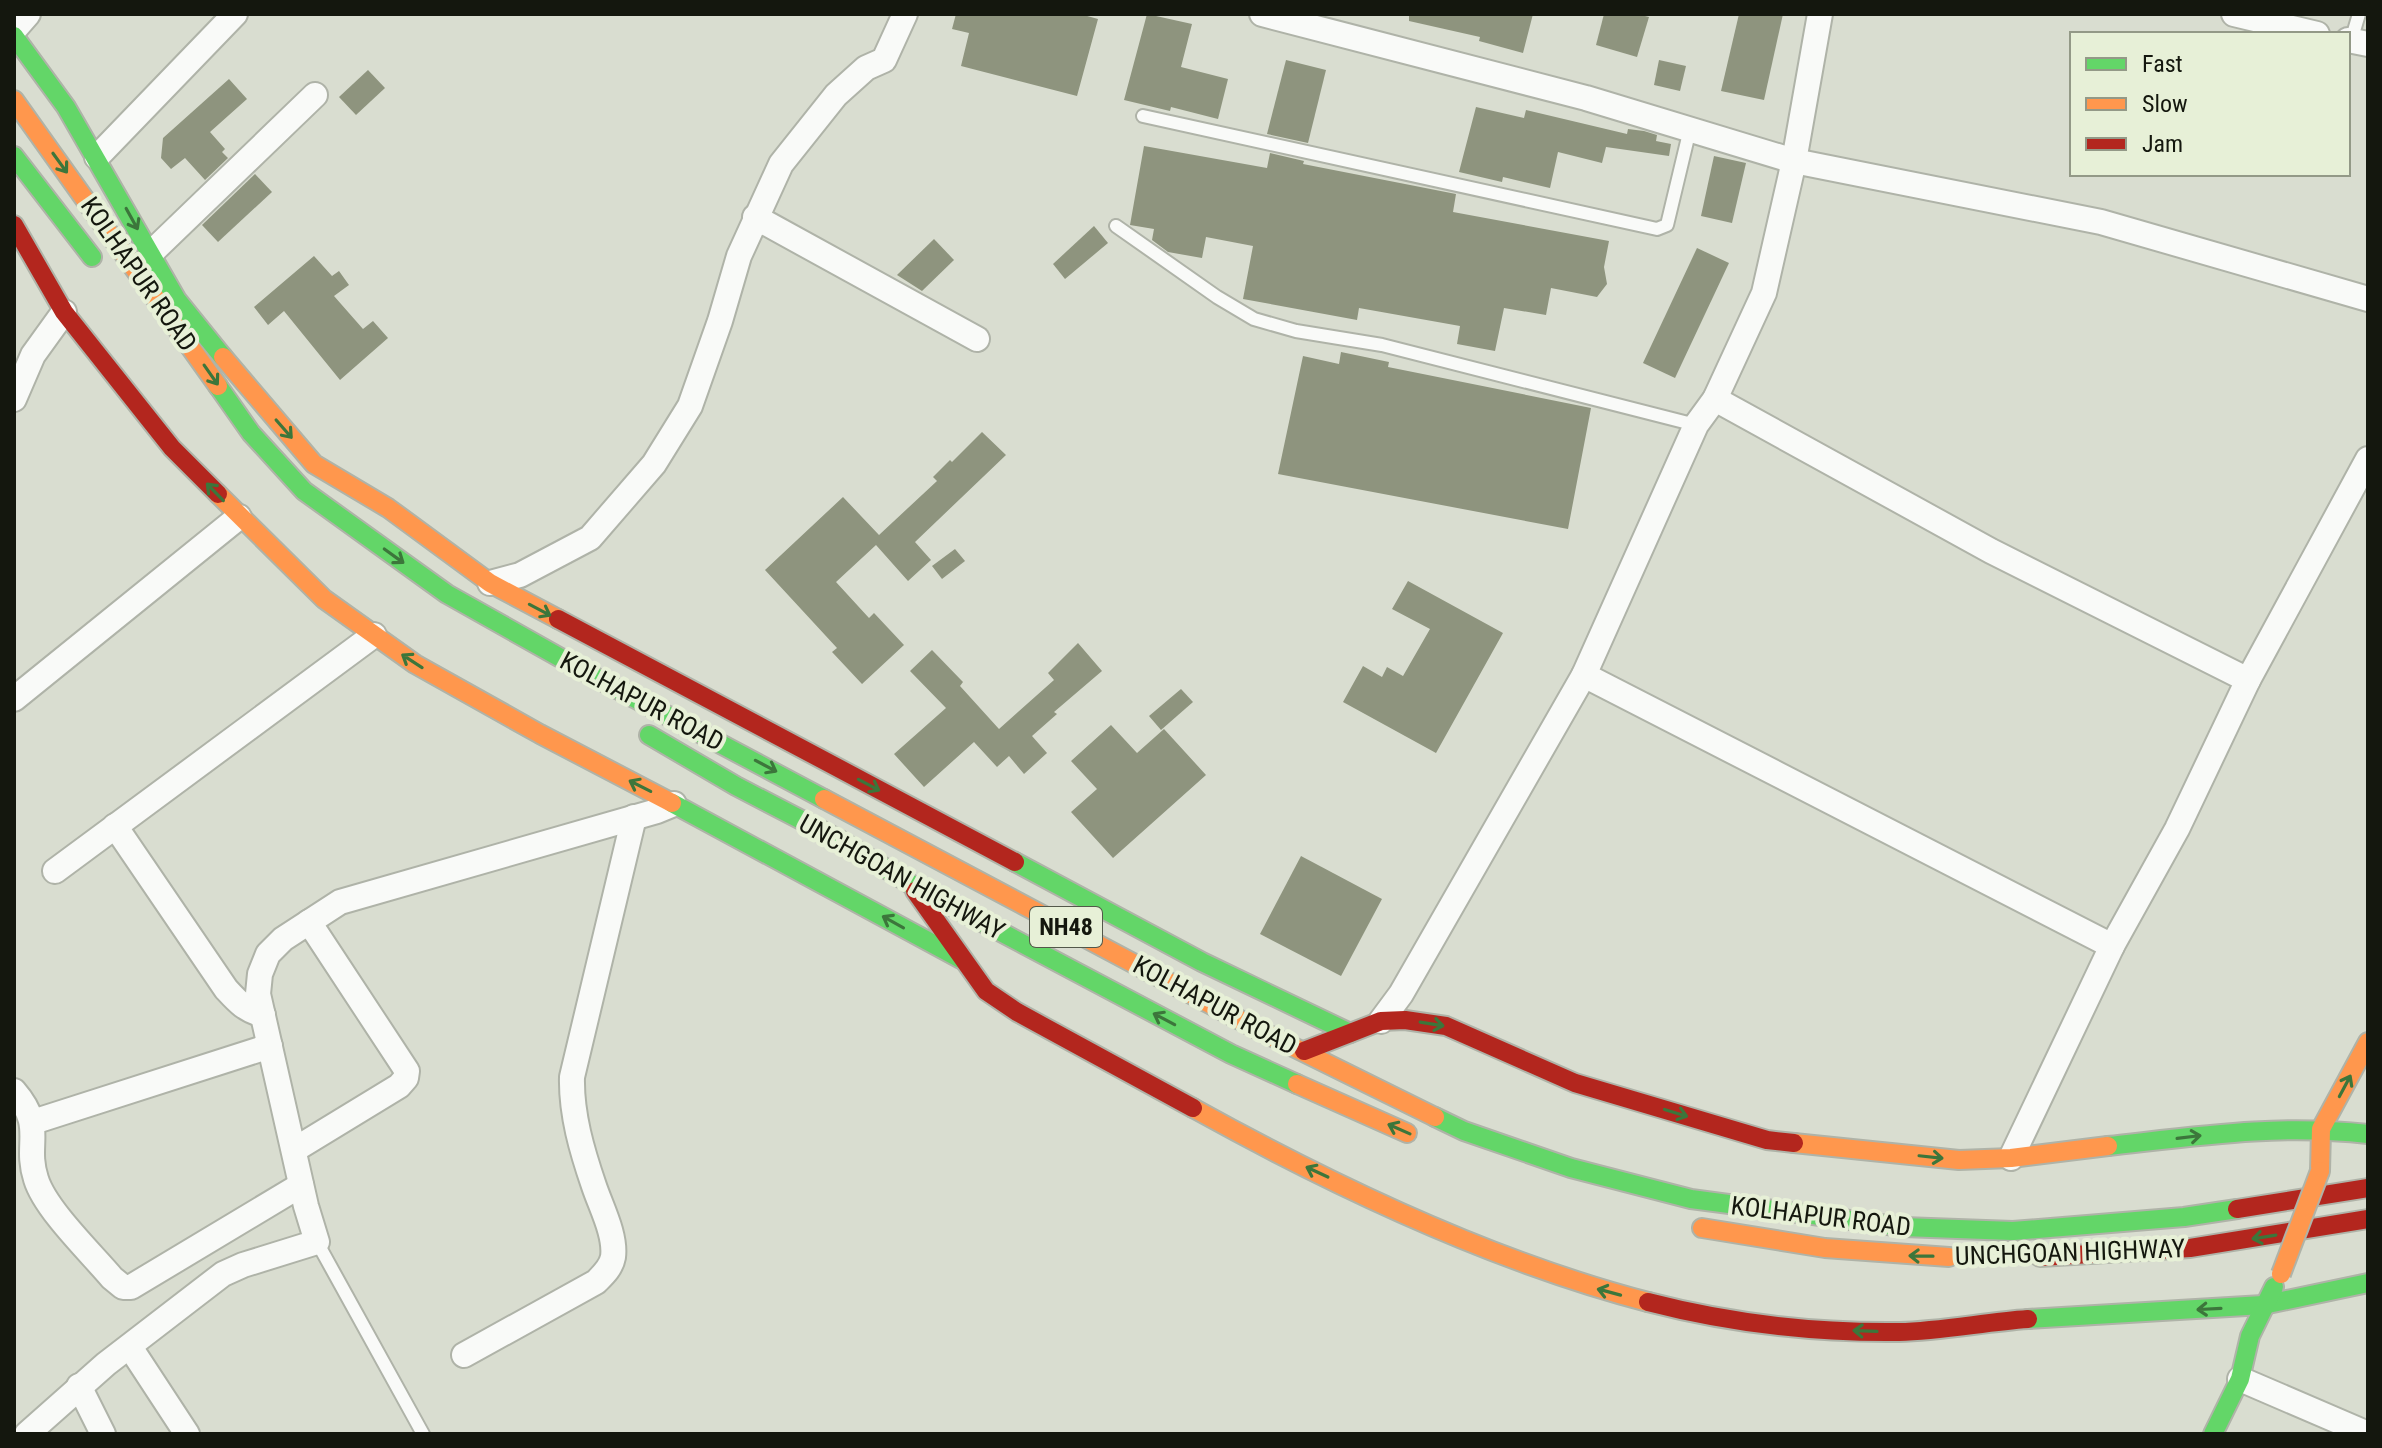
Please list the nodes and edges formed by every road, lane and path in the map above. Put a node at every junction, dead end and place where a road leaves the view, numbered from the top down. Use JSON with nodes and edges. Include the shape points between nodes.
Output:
{"nodes":[{"id":1,"x":28,"y":14,"type":"edge"},
{"id":2,"x":235,"y":14,"type":"edge"},
{"id":3,"x":905,"y":14,"type":"edge"},
{"id":4,"x":1262,"y":14,"type":"edge"},
{"id":5,"x":1820,"y":14,"type":"edge"},
{"id":6,"x":2234,"y":14,"type":"edge"},
{"id":7,"x":2359,"y":14,"type":"edge"},
{"id":8,"x":14,"y":30,"type":"edge"},
{"id":9,"x":2314,"y":30,"type":"edge"},
{"id":10,"x":14,"y":36,"type":"edge"},
{"id":11,"x":2356,"y":41,"type":"edge"},
{"id":12,"x":315,"y":95,"type":"dead end"},
{"id":13,"x":14,"y":100,"type":"edge"},
{"id":14,"x":1143,"y":116,"type":"dead end"},
{"id":15,"x":1690,"y":129,"type":"junction"},
{"id":16,"x":14,"y":156,"type":"edge"},
{"id":17,"x":97,"y":157,"type":"junction"},
{"id":18,"x":1794,"y":161,"type":"junction"},
{"id":19,"x":755,"y":217,"type":"junction"},
{"id":20,"x":14,"y":225,"type":"edge"},
{"id":21,"x":1116,"y":226,"type":"dead end"},
{"id":22,"x":151,"y":253,"type":"junction"},
{"id":23,"x":99,"y":266,"type":"dead end"},
{"id":24,"x":2368,"y":299,"type":"edge"},
{"id":25,"x":64,"y":312,"type":"junction"},
{"id":26,"x":977,"y":339,"type":"dead end"},
{"id":27,"x":14,"y":399,"type":"edge"},
{"id":28,"x":1715,"y":399,"type":"junction"},
{"id":29,"x":1696,"y":425,"type":"junction"},
{"id":30,"x":2368,"y":459,"type":"edge"},
{"id":31,"x":239,"y":517,"type":"junction"},
{"id":32,"x":490,"y":583,"type":"junction"},
{"id":33,"x":374,"y":635,"type":"junction"},
{"id":34,"x":1584,"y":675,"type":"junction"},
{"id":35,"x":2248,"y":680,"type":"junction"},
{"id":36,"x":14,"y":699,"type":"edge"},
{"id":37,"x":628,"y":723,"type":"dead end"},
{"id":38,"x":674,"y":804,"type":"junction"},
{"id":39,"x":634,"y":817,"type":"junction"},
{"id":40,"x":115,"y":826,"type":"junction"},
{"id":41,"x":55,"y":871,"type":"dead end"},
{"id":42,"x":912,"y":885,"type":"junction"},
{"id":43,"x":309,"y":922,"type":"junction"},
{"id":44,"x":2112,"y":946,"type":"junction"},
{"id":45,"x":962,"y":960,"type":"junction"},
{"id":46,"x":263,"y":1015,"type":"junction"},
{"id":47,"x":1381,"y":1021,"type":"junction"},
{"id":48,"x":1350,"y":1033,"type":"junction"},
{"id":49,"x":2368,"y":1042,"type":"edge"},
{"id":50,"x":270,"y":1046,"type":"junction"},
{"id":51,"x":1304,"y":1051,"type":"junction"},
{"id":52,"x":14,"y":1091,"type":"edge"},
{"id":53,"x":2368,"y":1112,"type":"edge"},
{"id":54,"x":33,"y":1122,"type":"junction"},
{"id":55,"x":2321,"y":1129,"type":"junction"},
{"id":56,"x":2364,"y":1135,"type":"edge"},
{"id":57,"x":1424,"y":1140,"type":"dead end"},
{"id":58,"x":294,"y":1150,"type":"junction"},
{"id":59,"x":2011,"y":1158,"type":"junction"},
{"id":60,"x":2320,"y":1171,"type":"junction"},
{"id":61,"x":301,"y":1185,"type":"junction"},
{"id":62,"x":2368,"y":1188,"type":"edge"},
{"id":63,"x":2368,"y":1219,"type":"edge"},
{"id":64,"x":1677,"y":1224,"type":"dead end"},
{"id":65,"x":317,"y":1242,"type":"junction"},
{"id":66,"x":1963,"y":1257,"type":"dead end"},
{"id":67,"x":2025,"y":1257,"type":"dead end"},
{"id":68,"x":2368,"y":1283,"type":"edge"},
{"id":69,"x":2263,"y":1305,"type":"junction"},
{"id":70,"x":130,"y":1347,"type":"junction"},
{"id":71,"x":464,"y":1355,"type":"dead end"},
{"id":72,"x":2240,"y":1379,"type":"junction"},
{"id":73,"x":79,"y":1386,"type":"junction"},
{"id":74,"x":27,"y":1434,"type":"edge"},
{"id":75,"x":103,"y":1434,"type":"edge"},
{"id":76,"x":187,"y":1434,"type":"edge"},
{"id":77,"x":423,"y":1434,"type":"edge"},
{"id":78,"x":2213,"y":1434,"type":"edge"},
{"id":79,"x":2368,"y":1434,"type":"edge"}],
"edges":[{"from":1,"to":8,"type":"street"},
{"from":2,"to":17,"type":"street"},
{"from":3,"to":19,"type":"street","via":[[884,60],[866,68],[836,95],[781,164]]},
{"from":4,"to":15,"type":"street"},
{"from":5,"to":18,"type":"street"},
{"from":6,"to":9,"type":"street"},
{"from":7,"to":11,"type":"lane"},
{"from":10,"to":17,"type":"main road"},
{"from":12,"to":22,"type":"street"},
{"from":13,"to":51,"type":"main road","name":"KOLHAPUR ROAD","number":"NH48","one_way":true,"via":[[251,433],[304,491],[473,609]]},
{"from":14,"to":15,"type":"lane","via":[[1657,229],[1667,225]]},
{"from":15,"to":18,"type":"street"},
{"from":16,"to":23,"type":"main road"},
{"from":17,"to":22,"type":"main road","one_way":true},
{"from":18,"to":24,"type":"street","via":[[2101,222]]},
{"from":18,"to":28,"type":"street","via":[[1764,293]]},
{"from":19,"to":26,"type":"street"},
{"from":19,"to":32,"type":"street","via":[[690,406],[654,464],[590,538],[520,575]]},
{"from":20,"to":25,"type":"main road"},
{"from":21,"to":29,"type":"lane","via":[[1254,319],[1382,345]]},
{"from":22,"to":32,"type":"main road","one_way":true,"via":[[177,300],[314,464],[388,508]]},
{"from":25,"to":27,"type":"street","via":[[33,355]]},
{"from":31,"to":25,"type":"main road","one_way":true,"via":[[172,448]]},
{"from":28,"to":29,"type":"street"},
{"from":28,"to":35,"type":"street","via":[[1991,551]]},
{"from":29,"to":34,"type":"street"},
{"from":30,"to":35,"type":"street"},
{"from":31,"to":33,"type":"main road","via":[[324,599]]},
{"from":31,"to":36,"type":"street"},
{"from":32,"to":48,"type":"main road","one_way":true,"via":[[1117,918]]},
{"from":38,"to":33,"type":"main road","one_way":true,"via":[[415,664]]},
{"from":33,"to":40,"type":"street"},
{"from":34,"to":44,"type":"street"},
{"from":34,"to":47,"type":"street"},
{"from":35,"to":44,"type":"street","via":[[2177,829]]},
{"from":37,"to":42,"type":"main road","name":"UNCHGOAN HIGHWAY","number":"NH48"},
{"from":38,"to":39,"type":"street"},
{"from":45,"to":38,"type":"main road","one_way":true},
{"from":39,"to":43,"type":"street","via":[[340,902]]},
{"from":39,"to":71,"type":"street","via":[[572,1077],[571,1099],[613,1259],[596,1282]]},
{"from":40,"to":41,"type":"street"},
{"from":40,"to":46,"type":"street","via":[[226,989],[240,1005]]},
{"from":42,"to":45,"type":"main road"},
{"from":57,"to":42,"type":"main road","name":"UNCHGOAN HIGHWAY","number":"NH48","one_way":true,"via":[[1231,1054]]},
{"from":43,"to":46,"type":"street","via":[[268,954],[258,994]]},
{"from":43,"to":58,"type":"street","via":[[407,1071],[399,1086]]},
{"from":44,"to":59,"type":"street"},
{"from":69,"to":45,"type":"main road","one_way":true,"via":[[1901,1332],[1825,1330],[1697,1315],[1581,1285],[1436,1227],[1267,1149],[1017,1012],[986,991]]},
{"from":46,"to":50,"type":"street"},
{"from":47,"to":48,"type":"main road"},
{"from":47,"to":59,"type":"main road","one_way":true,"via":[[1446,1026],[1575,1083],[1767,1140],[1959,1160]]},
{"from":48,"to":51,"type":"main road"},
{"from":55,"to":49,"type":"main road","one_way":true},
{"from":50,"to":54,"type":"street"},
{"from":50,"to":58,"type":"street"},
{"from":51,"to":62,"type":"main road","name":"KOLHAPUR ROAD","number":"NH48","via":[[1464,1131],[1571,1168],[1691,1199],[1785,1213],[1903,1227],[2013,1231],[2184,1217]]},
{"from":52,"to":54,"type":"street"},
{"from":53,"to":56,"type":"main road"},
{"from":54,"to":61,"type":"street","via":[[35,1176],[42,1195],[123,1287]]},
{"from":55,"to":56,"type":"main road"},
{"from":59,"to":55,"type":"main road","one_way":true,"via":[[2245,1130]]},
{"from":55,"to":60,"type":"main road"},
{"from":56,"to":60,"type":"main road"},
{"from":58,"to":61,"type":"street"},
{"from":60,"to":69,"type":"main road","bridge":true,"via":[[2281,1274]]},
{"from":61,"to":65,"type":"street"},
{"from":63,"to":67,"type":"main road","name":"UNCHGOAN HIGHWAY","one_way":true,"via":[[2190,1248]]},
{"from":66,"to":64,"type":"main road","name":"UNCHGOAN HIGHWAY","one_way":true,"via":[[1886,1256]]},
{"from":65,"to":70,"type":"street","via":[[223,1274]]},
{"from":65,"to":77,"type":"lane"},
{"from":68,"to":69,"type":"main road"},
{"from":69,"to":72,"type":"main road"},
{"from":70,"to":73,"type":"street"},
{"from":70,"to":76,"type":"street"},
{"from":72,"to":78,"type":"main road"},
{"from":72,"to":79,"type":"street"},
{"from":73,"to":74,"type":"street"},
{"from":73,"to":75,"type":"street"}]}
